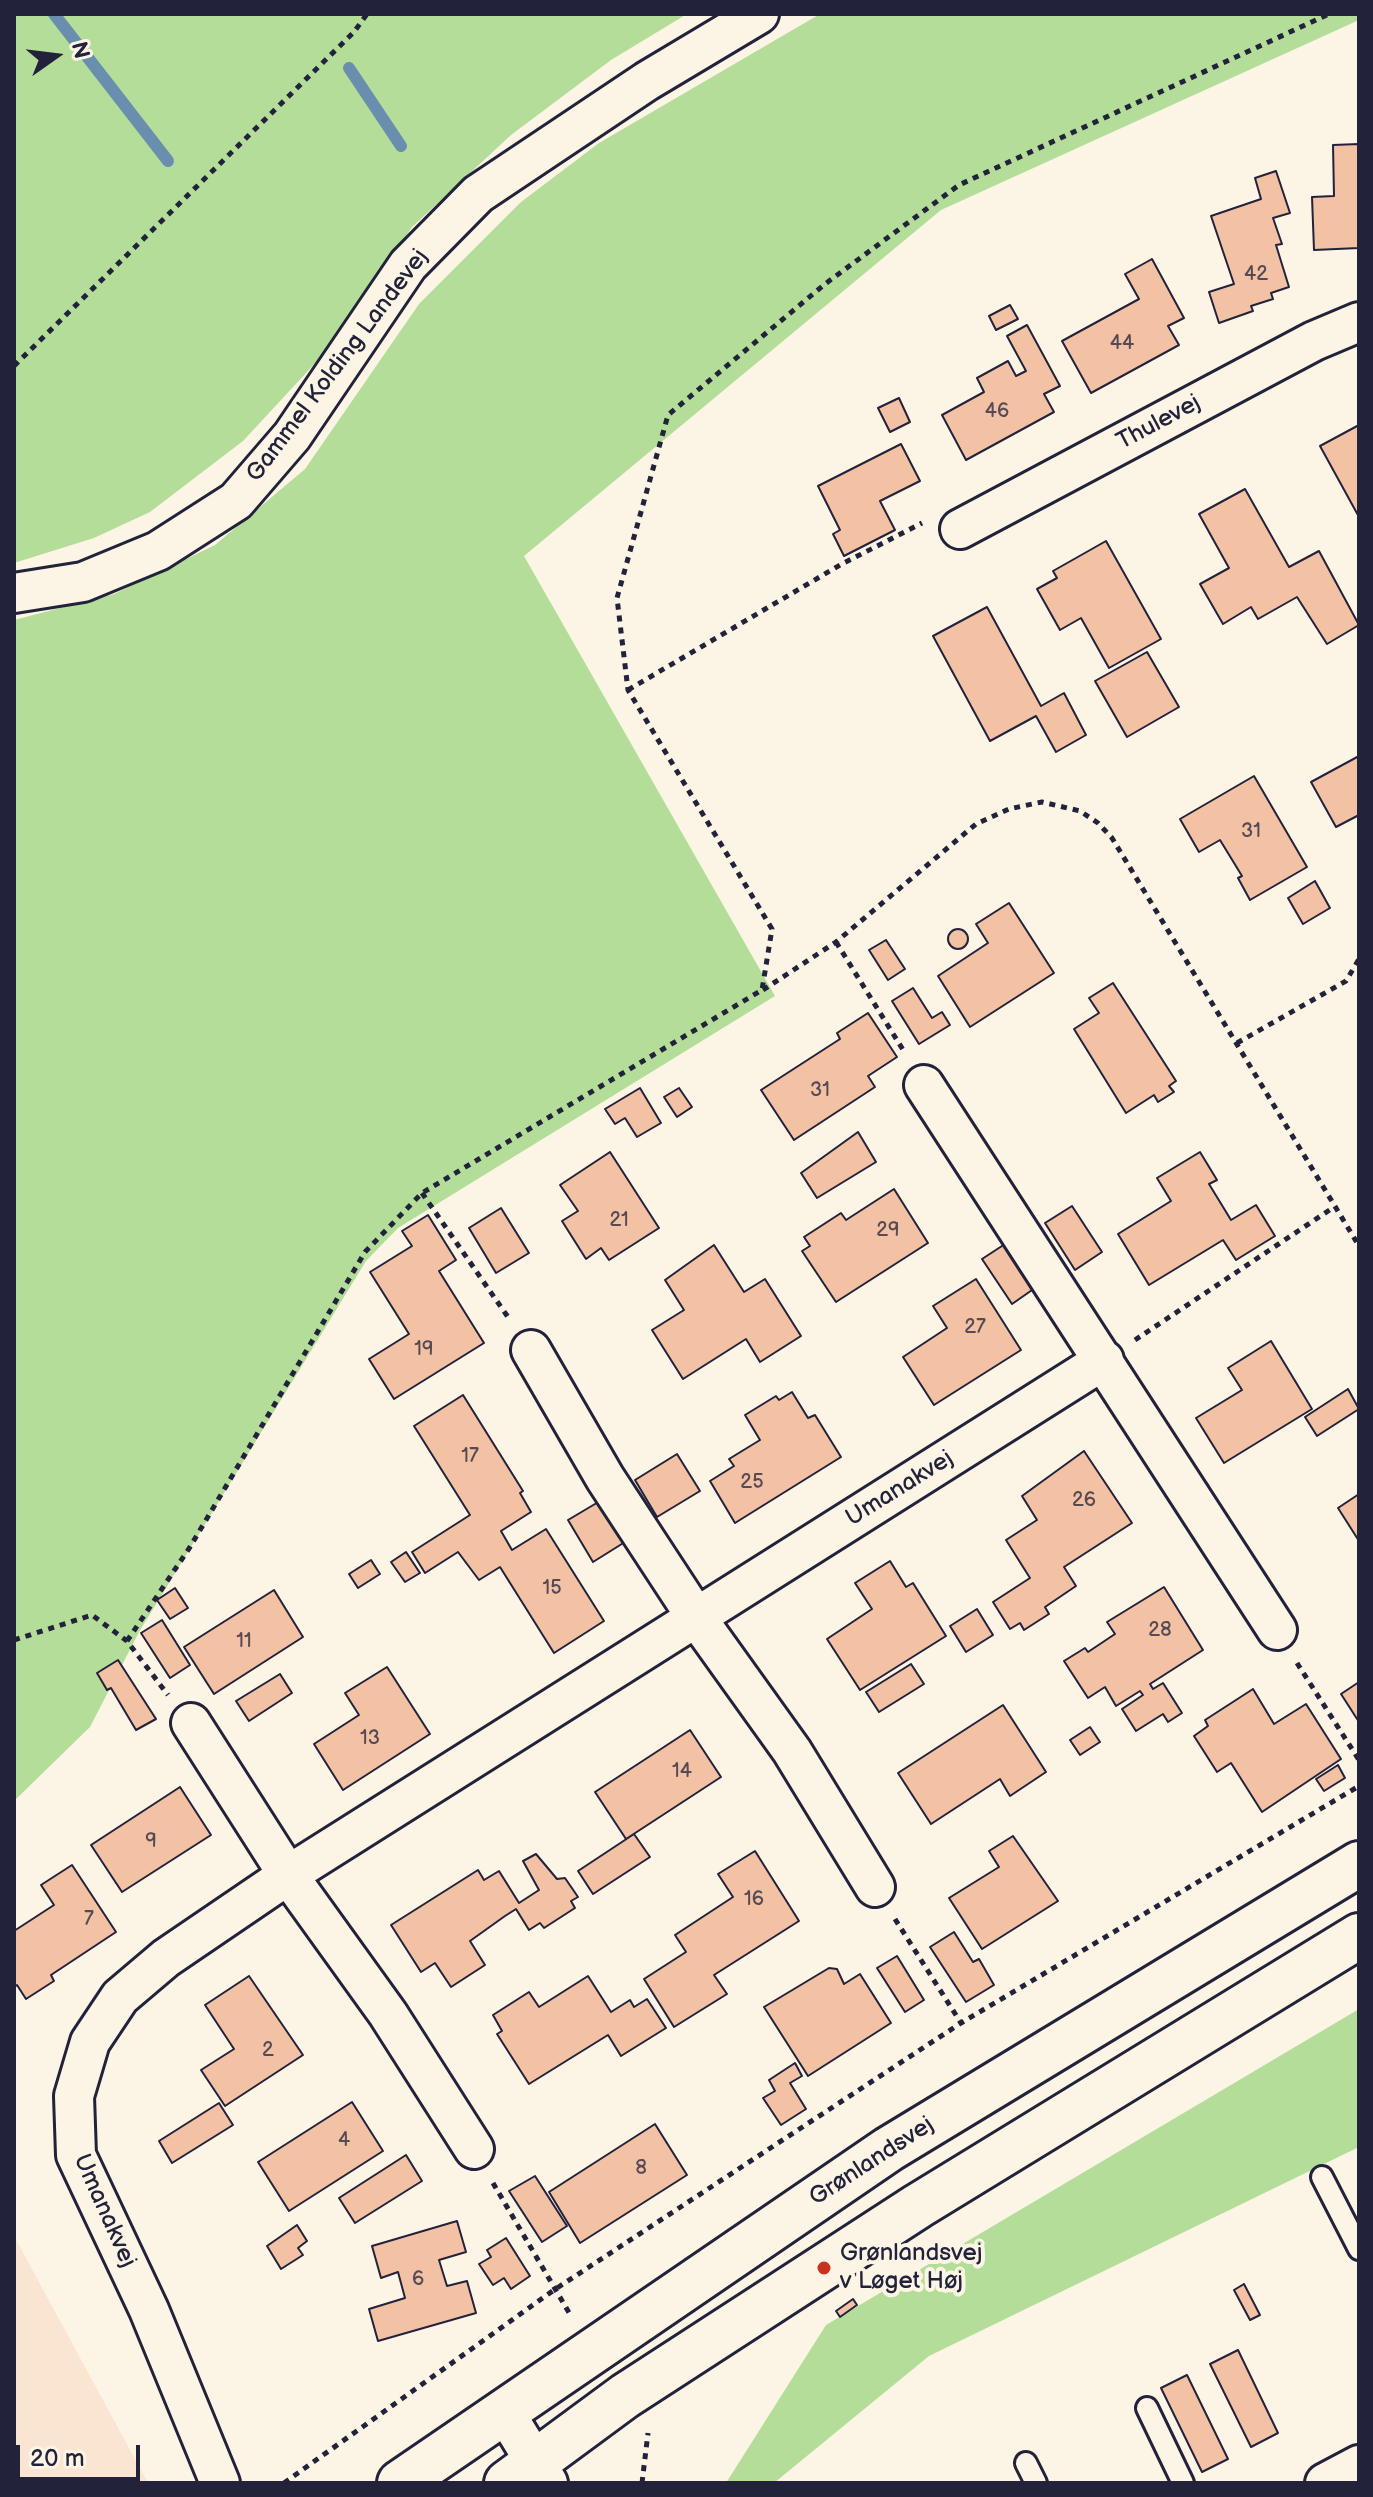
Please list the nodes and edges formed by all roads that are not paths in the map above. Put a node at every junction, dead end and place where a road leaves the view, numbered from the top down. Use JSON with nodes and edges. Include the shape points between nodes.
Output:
{"nodes":[{"id":1,"x":759,"y":14,"type":"edge"},
{"id":2,"x":1359,"y":322,"type":"edge"},
{"id":3,"x":960,"y":529,"type":"road end"},
{"id":4,"x":14,"y":593,"type":"edge"},
{"id":5,"x":924,"y":1085,"type":"road end"},
{"id":6,"x":531,"y":1350,"type":"road end"},
{"id":7,"x":1104,"y":1360,"type":"junction"},
{"id":8,"x":696,"y":1617,"type":"junction"},
{"id":9,"x":1277,"y":1630,"type":"road end"},
{"id":10,"x":191,"y":1723,"type":"road end"},
{"id":11,"x":1359,"y":1864,"type":"edge"},
{"id":12,"x":288,"y":1875,"type":"junction"},
{"id":13,"x":875,"y":1887,"type":"road end"},
{"id":14,"x":1359,"y":1936,"type":"edge"},
{"id":15,"x":474,"y":2149,"type":"road end"},
{"id":16,"x":1322,"y":2177,"type":"dead end"},
{"id":17,"x":1359,"y":2249,"type":"edge"},
{"id":18,"x":1147,"y":2408,"type":"dead end"},
{"id":19,"x":504,"y":2411,"type":"junction"},
{"id":20,"x":1026,"y":2463,"type":"dead end"},
{"id":21,"x":1359,"y":2465,"type":"edge"},
{"id":22,"x":530,"y":2477,"type":"edge"},
{"id":23,"x":220,"y":2483,"type":"edge"},
{"id":24,"x":400,"y":2483,"type":"edge"},
{"id":25,"x":1036,"y":2483,"type":"edge"},
{"id":26,"x":1183,"y":2483,"type":"edge"},
{"id":27,"x":1325,"y":2483,"type":"edge"}],
"edges":[{"from":1,"to":4,"type":"street","name":"Gammel Kolding Landevej","via":[[478,194],[408,265],[292,436],[236,501],[158,551],[83,582]]},
{"from":2,"to":3,"type":"street","name":"Thulevej"},
{"from":5,"to":7,"type":"street"},
{"from":6,"to":8,"type":"street"},
{"from":7,"to":8,"type":"street","name":"Umanakvej"},
{"from":7,"to":9,"type":"street"},
{"from":8,"to":12,"type":"street","name":"Umanakvej"},
{"from":8,"to":13,"type":"street","via":[[792,1751]]},
{"from":10,"to":12,"type":"street"},
{"from":11,"to":19,"type":"street","name":"Grønlandsvej","via":[[889,2149]]},
{"from":12,"to":15,"type":"street","via":[[388,2014]]},
{"from":12,"to":23,"type":"street","name":"Umanakvej","via":[[166,1958],[120,1997],[90,2042],[74,2096],[76,2155],[149,2310]]},
{"from":14,"to":22,"type":"street","via":[[918,2206],[625,2396]]},
{"from":16,"to":17,"type":"lane"},
{"from":18,"to":26,"type":"lane"},
{"from":19,"to":22,"type":"street"},
{"from":19,"to":24,"type":"street","name":"Grønlandsvej"},
{"from":20,"to":25,"type":"lane"},
{"from":21,"to":27,"type":"street"}]}
